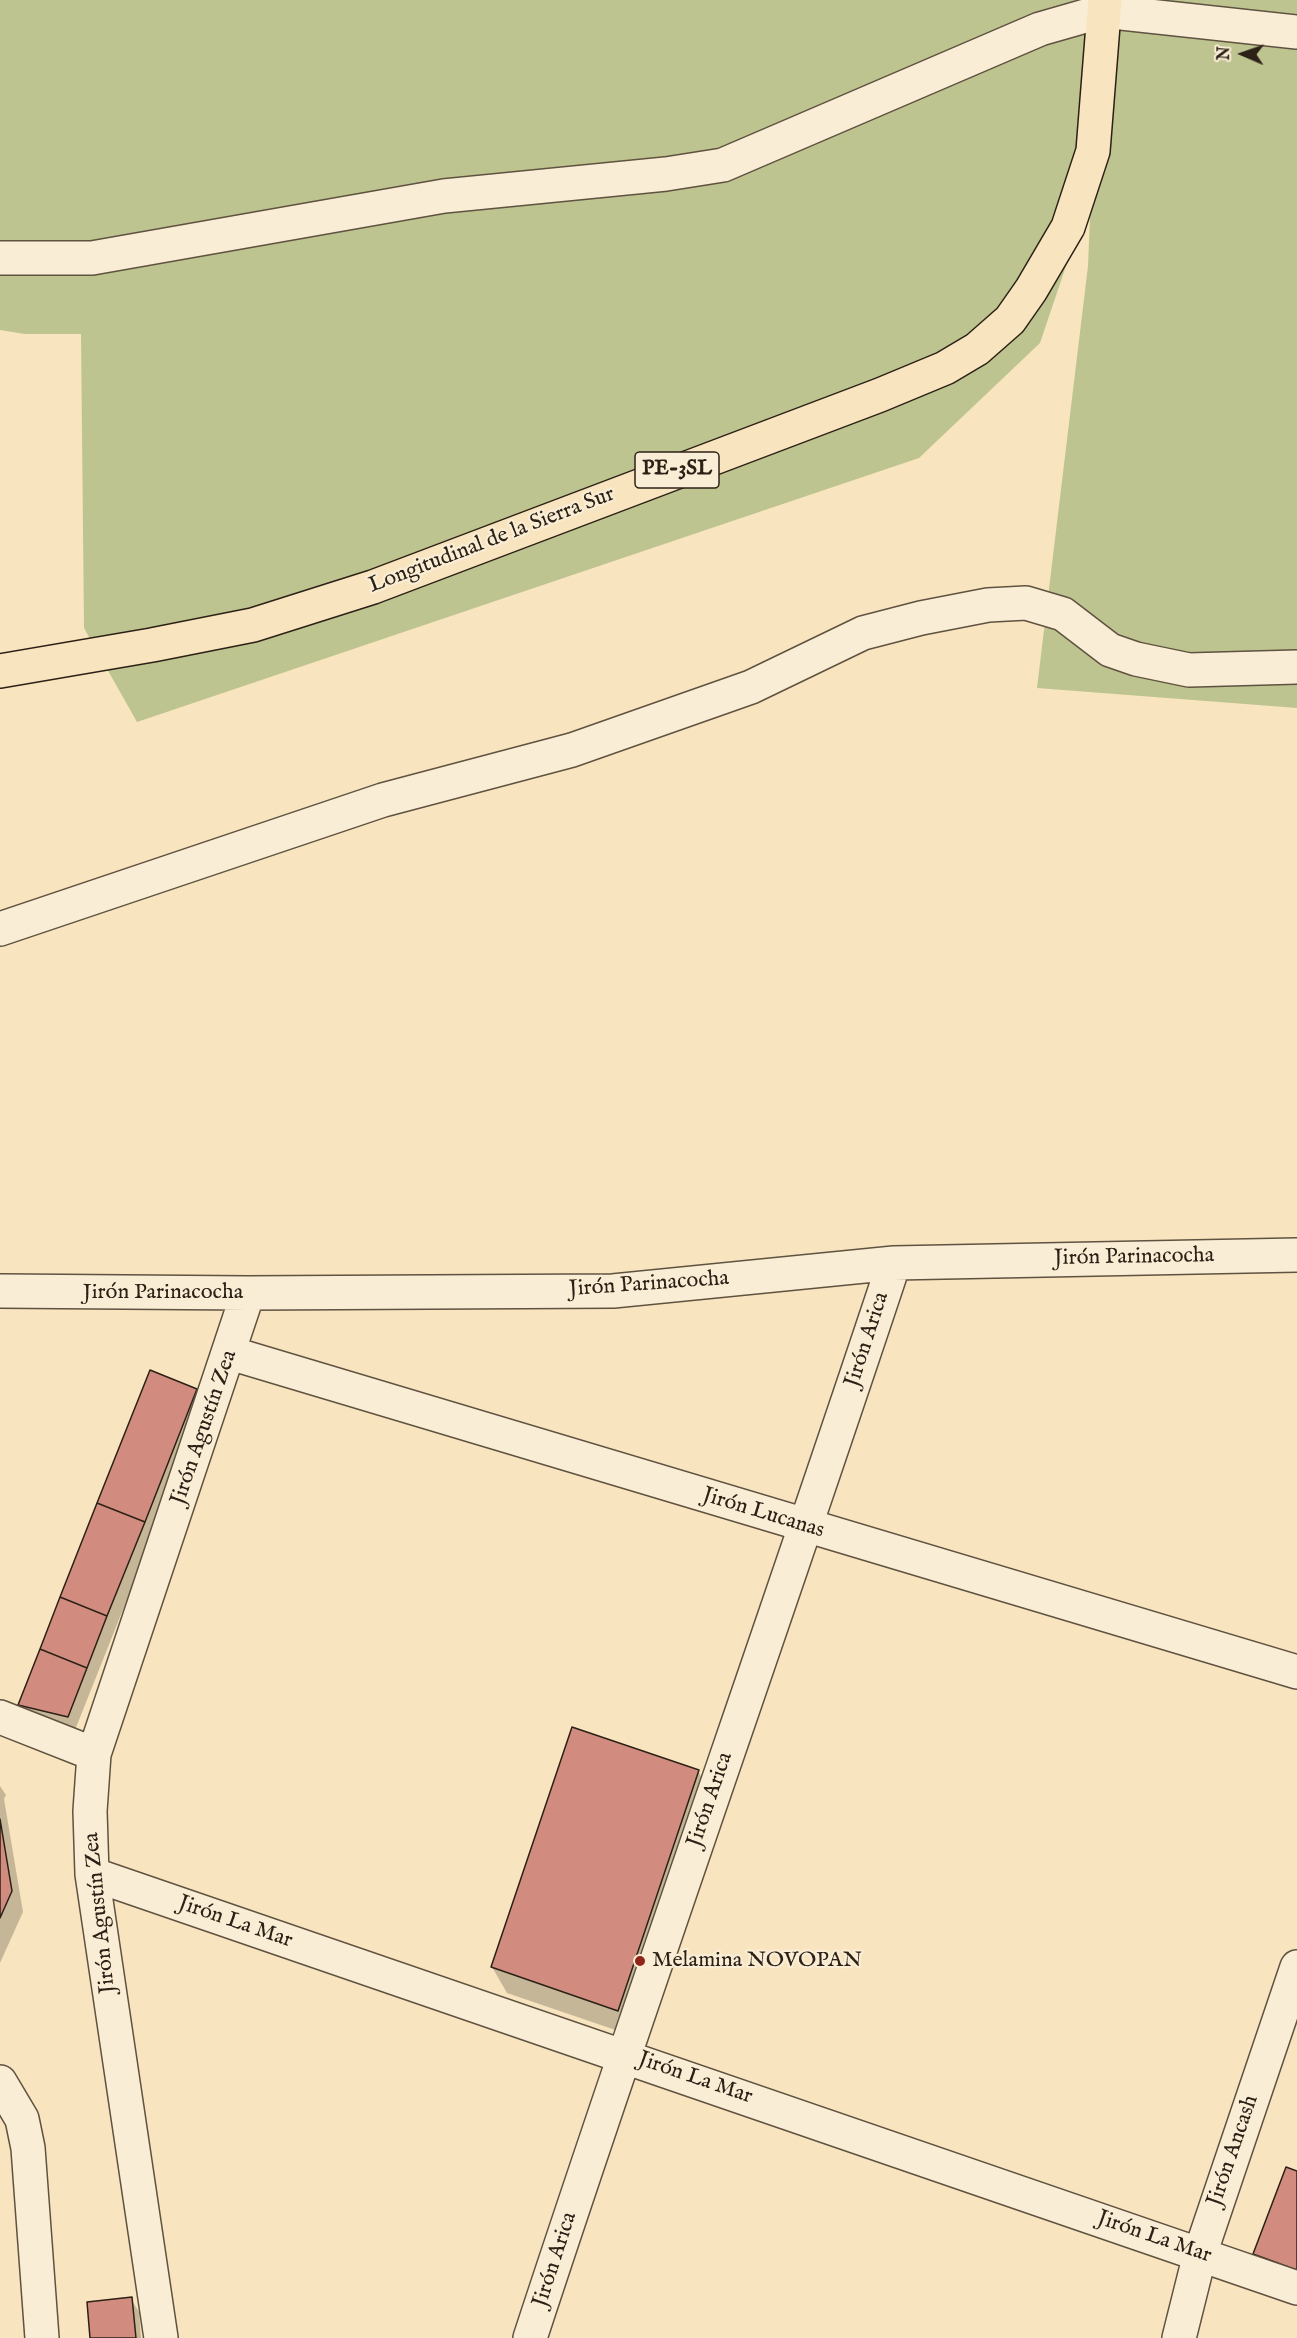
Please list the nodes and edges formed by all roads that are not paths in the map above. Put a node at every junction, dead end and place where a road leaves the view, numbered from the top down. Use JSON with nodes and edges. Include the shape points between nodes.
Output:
{"nodes":[{"id":1,"x":1104,"y":5,"type":"edge"},
{"id":2,"x":1297,"y":32,"type":"edge"},
{"id":3,"x":0,"y":258,"type":"edge"},
{"id":4,"x":1297,"y":667,"type":"edge"},
{"id":5,"x":0,"y":671,"type":"edge"},
{"id":6,"x":0,"y":930,"type":"edge"},
{"id":7,"x":1297,"y":1255,"type":"edge"},
{"id":8,"x":894,"y":1263,"type":"junction"},
{"id":9,"x":0,"y":1291,"type":"edge"},
{"id":10,"x":249,"y":1293,"type":"junction"},
{"id":11,"x":230,"y":1353,"type":"junction"},
{"id":12,"x":806,"y":1527,"type":"junction"},
{"id":13,"x":1297,"y":1672,"type":"edge"},
{"id":14,"x":0,"y":1717,"type":"edge"},
{"id":15,"x":94,"y":1754,"type":"junction"},
{"id":16,"x":92,"y":1874,"type":"junction"},
{"id":17,"x":1297,"y":1967,"type":"edge"},
{"id":18,"x":623,"y":2055,"type":"junction"},
{"id":19,"x":0,"y":2082,"type":"edge"},
{"id":20,"x":1200,"y":2254,"type":"junction"},
{"id":21,"x":1297,"y":2288,"type":"edge"},
{"id":22,"x":42,"y":2338,"type":"edge"},
{"id":23,"x":161,"y":2338,"type":"edge"},
{"id":24,"x":530,"y":2338,"type":"edge"},
{"id":25,"x":1179,"y":2338,"type":"edge"}],
"edges":[{"from":1,"to":2,"type":"street"},
{"from":1,"to":3,"type":"street","via":[[723,165],[444,196],[92,258]]},
{"from":1,"to":5,"type":"main road","name":"Longitudinal de la Sierra Sur","number":"PE-3SL","via":[[1093,152],[1068,227],[1010,320],[977,349],[880,395],[374,587],[252,625]]},
{"from":4,"to":6,"type":"street","via":[[1189,670],[1136,659],[1110,650],[1063,615],[1026,603],[988,605],[932,616],[864,633],[751,687],[573,750],[383,800]]},
{"from":7,"to":8,"type":"street","name":"Jirón Parinacocha"},
{"from":8,"to":10,"type":"street","name":"Jirón Parinacocha","via":[[613,1291]]},
{"from":8,"to":12,"type":"street","name":"Jirón Arica"},
{"from":9,"to":10,"type":"street","name":"Jirón Parinacocha"},
{"from":10,"to":11,"type":"street","name":"Jirón Agustín Zea"},
{"from":11,"to":12,"type":"street","name":"Jirón Lucanas"},
{"from":11,"to":15,"type":"street","name":"Jirón Agustín Zea"},
{"from":12,"to":13,"type":"street","name":"Jirón Lucanas"},
{"from":12,"to":18,"type":"street","name":"Jirón Arica"},
{"from":14,"to":15,"type":"street"},
{"from":15,"to":16,"type":"street","name":"Jirón Agustín Zea","via":[[90,1811]]},
{"from":16,"to":18,"type":"street","name":"Jirón La Mar"},
{"from":16,"to":23,"type":"street","name":"Jirón Agustín Zea"},
{"from":17,"to":20,"type":"street","name":"Jirón Ancash"},
{"from":18,"to":20,"type":"street","name":"Jirón La Mar"},
{"from":18,"to":24,"type":"street","name":"Jirón Arica"},
{"from":19,"to":22,"type":"street","via":[[22,2119],[28,2148]]},
{"from":20,"to":21,"type":"street","name":"Jirón La Mar"},
{"from":20,"to":25,"type":"street","name":"Jirón Ancash"}]}
